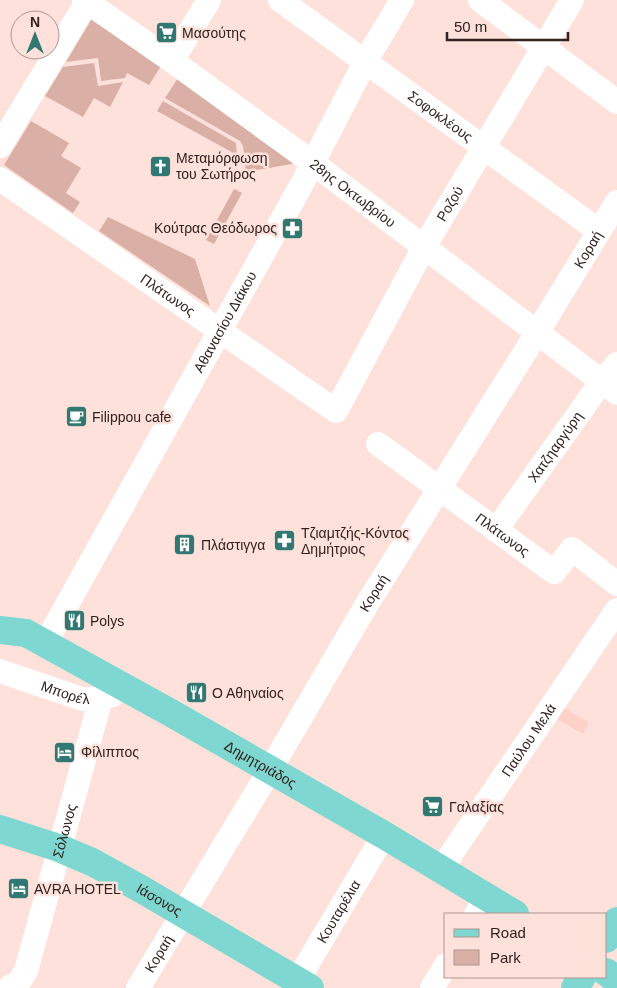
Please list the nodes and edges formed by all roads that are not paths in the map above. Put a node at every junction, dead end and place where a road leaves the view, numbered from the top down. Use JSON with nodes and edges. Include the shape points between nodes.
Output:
{"nodes":[{"id":1,"x":209,"y":0,"type":"edge"},
{"id":2,"x":280,"y":0,"type":"edge"},
{"id":3,"x":402,"y":0,"type":"edge"},
{"id":4,"x":480,"y":0,"type":"edge"},
{"id":5,"x":572,"y":0,"type":"edge"},
{"id":6,"x":86,"y":1,"type":"edge"},
{"id":7,"x":543,"y":47,"type":"junction"},
{"id":8,"x":172,"y":61,"type":"junction"},
{"id":9,"x":365,"y":62,"type":"junction"},
{"id":10,"x":617,"y":102,"type":"edge"},
{"id":11,"x":0,"y":146,"type":"edge"},
{"id":12,"x":483,"y":147,"type":"junction"},
{"id":13,"x":313,"y":163,"type":"junction"},
{"id":14,"x":0,"y":179,"type":"edge"},
{"id":15,"x":617,"y":202,"type":"edge"},
{"id":16,"x":599,"y":231,"type":"junction"},
{"id":17,"x":424,"y":246,"type":"junction"},
{"id":18,"x":220,"y":331,"type":"junction"},
{"id":19,"x":538,"y":332,"type":"junction"},
{"id":20,"x":612,"y":379,"type":"edge"},
{"id":21,"x":336,"y":411,"type":"joint"},
{"id":22,"x":378,"y":444,"type":"dead end"},
{"id":23,"x":439,"y":489,"type":"junction"},
{"id":24,"x":496,"y":530,"type":"junction"},
{"id":25,"x":617,"y":584,"type":"edge"},
{"id":26,"x":617,"y":610,"type":"edge"},
{"id":27,"x":0,"y":622,"type":"edge"},
{"id":28,"x":24,"y":635,"type":"edge"},
{"id":29,"x":0,"y":671,"type":"edge"},
{"id":30,"x":132,"y":691,"type":"junction"},
{"id":31,"x":101,"y":698,"type":"junction"},
{"id":32,"x":270,"y":770,"type":"junction"},
{"id":33,"x":0,"y":829,"type":"edge"},
{"id":34,"x":384,"y":835,"type":"junction"},
{"id":35,"x":59,"y":848,"type":"junction"},
{"id":36,"x":441,"y":869,"type":"junction"},
{"id":37,"x":482,"y":906,"type":"edge"},
{"id":38,"x":184,"y":913,"type":"junction"},
{"id":39,"x":511,"y":913,"type":"edge"},
{"id":40,"x":617,"y":921,"type":"edge"},
{"id":41,"x":607,"y":937,"type":"edge"},
{"id":42,"x":444,"y":968,"type":"edge"},
{"id":43,"x":9,"y":985,"type":"edge"},
{"id":44,"x":300,"y":986,"type":"edge"},
{"id":45,"x":138,"y":988,"type":"edge"},
{"id":46,"x":432,"y":988,"type":"edge"}],
"edges":[{"from":1,"to":8,"type":"street"},
{"from":2,"to":9,"type":"street","name":"Σοφοκλέους"},
{"from":3,"to":9,"type":"street","name":"Αθανασίου Διάκου"},
{"from":4,"to":7,"type":"street"},
{"from":5,"to":7,"type":"street","name":"Ροζού"},
{"from":6,"to":8,"type":"street","name":"28ης Οκτωβρίου"},
{"from":6,"to":11,"type":"street"},
{"from":7,"to":10,"type":"street"},
{"from":7,"to":12,"type":"street","name":"Ροζού"},
{"from":8,"to":13,"type":"street","name":"28ης Οκτωβρίου"},
{"from":9,"to":12,"type":"street","name":"Σοφοκλέους"},
{"from":9,"to":13,"type":"street","name":"Αθανασίου Διάκου"},
{"from":12,"to":16,"type":"street","name":"Σοφοκλέους"},
{"from":12,"to":17,"type":"street","name":"Ροζού"},
{"from":13,"to":17,"type":"street","name":"28ης Οκτωβρίου"},
{"from":13,"to":18,"type":"street","name":"Αθανασίου Διάκου"},
{"from":14,"to":18,"type":"street","name":"Πλάτωνος"},
{"from":15,"to":16,"type":"street","name":"Κοραή"},
{"from":16,"to":19,"type":"street","name":"Κοραή"},
{"from":17,"to":19,"type":"street","name":"28ης Οκτωβρίου"},
{"from":17,"to":21,"type":"street","name":"Ροζού"},
{"from":18,"to":21,"type":"street","name":"Πλάτωνος"},
{"from":18,"to":28,"type":"street","name":"Αθανασίου Διάκου"},
{"from":19,"to":20,"type":"street","name":"28ης Οκτωβρίου"},
{"from":19,"to":23,"type":"street","name":"Κοραή"},
{"from":20,"to":24,"type":"street","name":"Χατζηαργύρη"},
{"from":22,"to":23,"type":"street","name":"Πλάτωνος"},
{"from":23,"to":24,"type":"street","name":"Πλάτωνος"},
{"from":23,"to":32,"type":"street","name":"Κοραή"},
{"from":24,"to":25,"type":"street","name":"Πλάτωνος","via":[[554,572],[572,549]]},
{"from":26,"to":36,"type":"street","name":"Παύλου Μελά"},
{"from":27,"to":28,"type":"main road","name":"Δημητριάδος"},
{"from":28,"to":30,"type":"main road","name":"Δημητριάδος"},
{"from":29,"to":31,"type":"street","name":"Μπορέλ","via":[[82,699]]},
{"from":30,"to":31,"type":"street","name":"Μπορέλ"},
{"from":30,"to":32,"type":"main road","name":"Δημητριάδος"},
{"from":31,"to":35,"type":"street","name":"Σόλωνος"},
{"from":32,"to":34,"type":"main road","name":"Δημητριάδος"},
{"from":32,"to":38,"type":"street","name":"Κοραή"},
{"from":33,"to":35,"type":"main road","name":"Ιάσονος"},
{"from":34,"to":36,"type":"main road","name":"Δημητριάδος"},
{"from":34,"to":44,"type":"street","name":"Κουταρέλια"},
{"from":35,"to":38,"type":"main road","name":"Ιάσονος","via":[[92,862]]},
{"from":35,"to":43,"type":"street","name":"Σόλωνος","via":[[26,971],[17,985]]},
{"from":36,"to":37,"type":"main road","name":"Δημητριάδος"},
{"from":37,"to":39,"type":"main road","name":"Δημητριάδος"},
{"from":38,"to":44,"type":"main road","name":"Ιάσονος"},
{"from":38,"to":45,"type":"street","name":"Κοραή"},
{"from":40,"to":41,"type":"main road"},
{"from":42,"to":46,"type":"street"}]}
